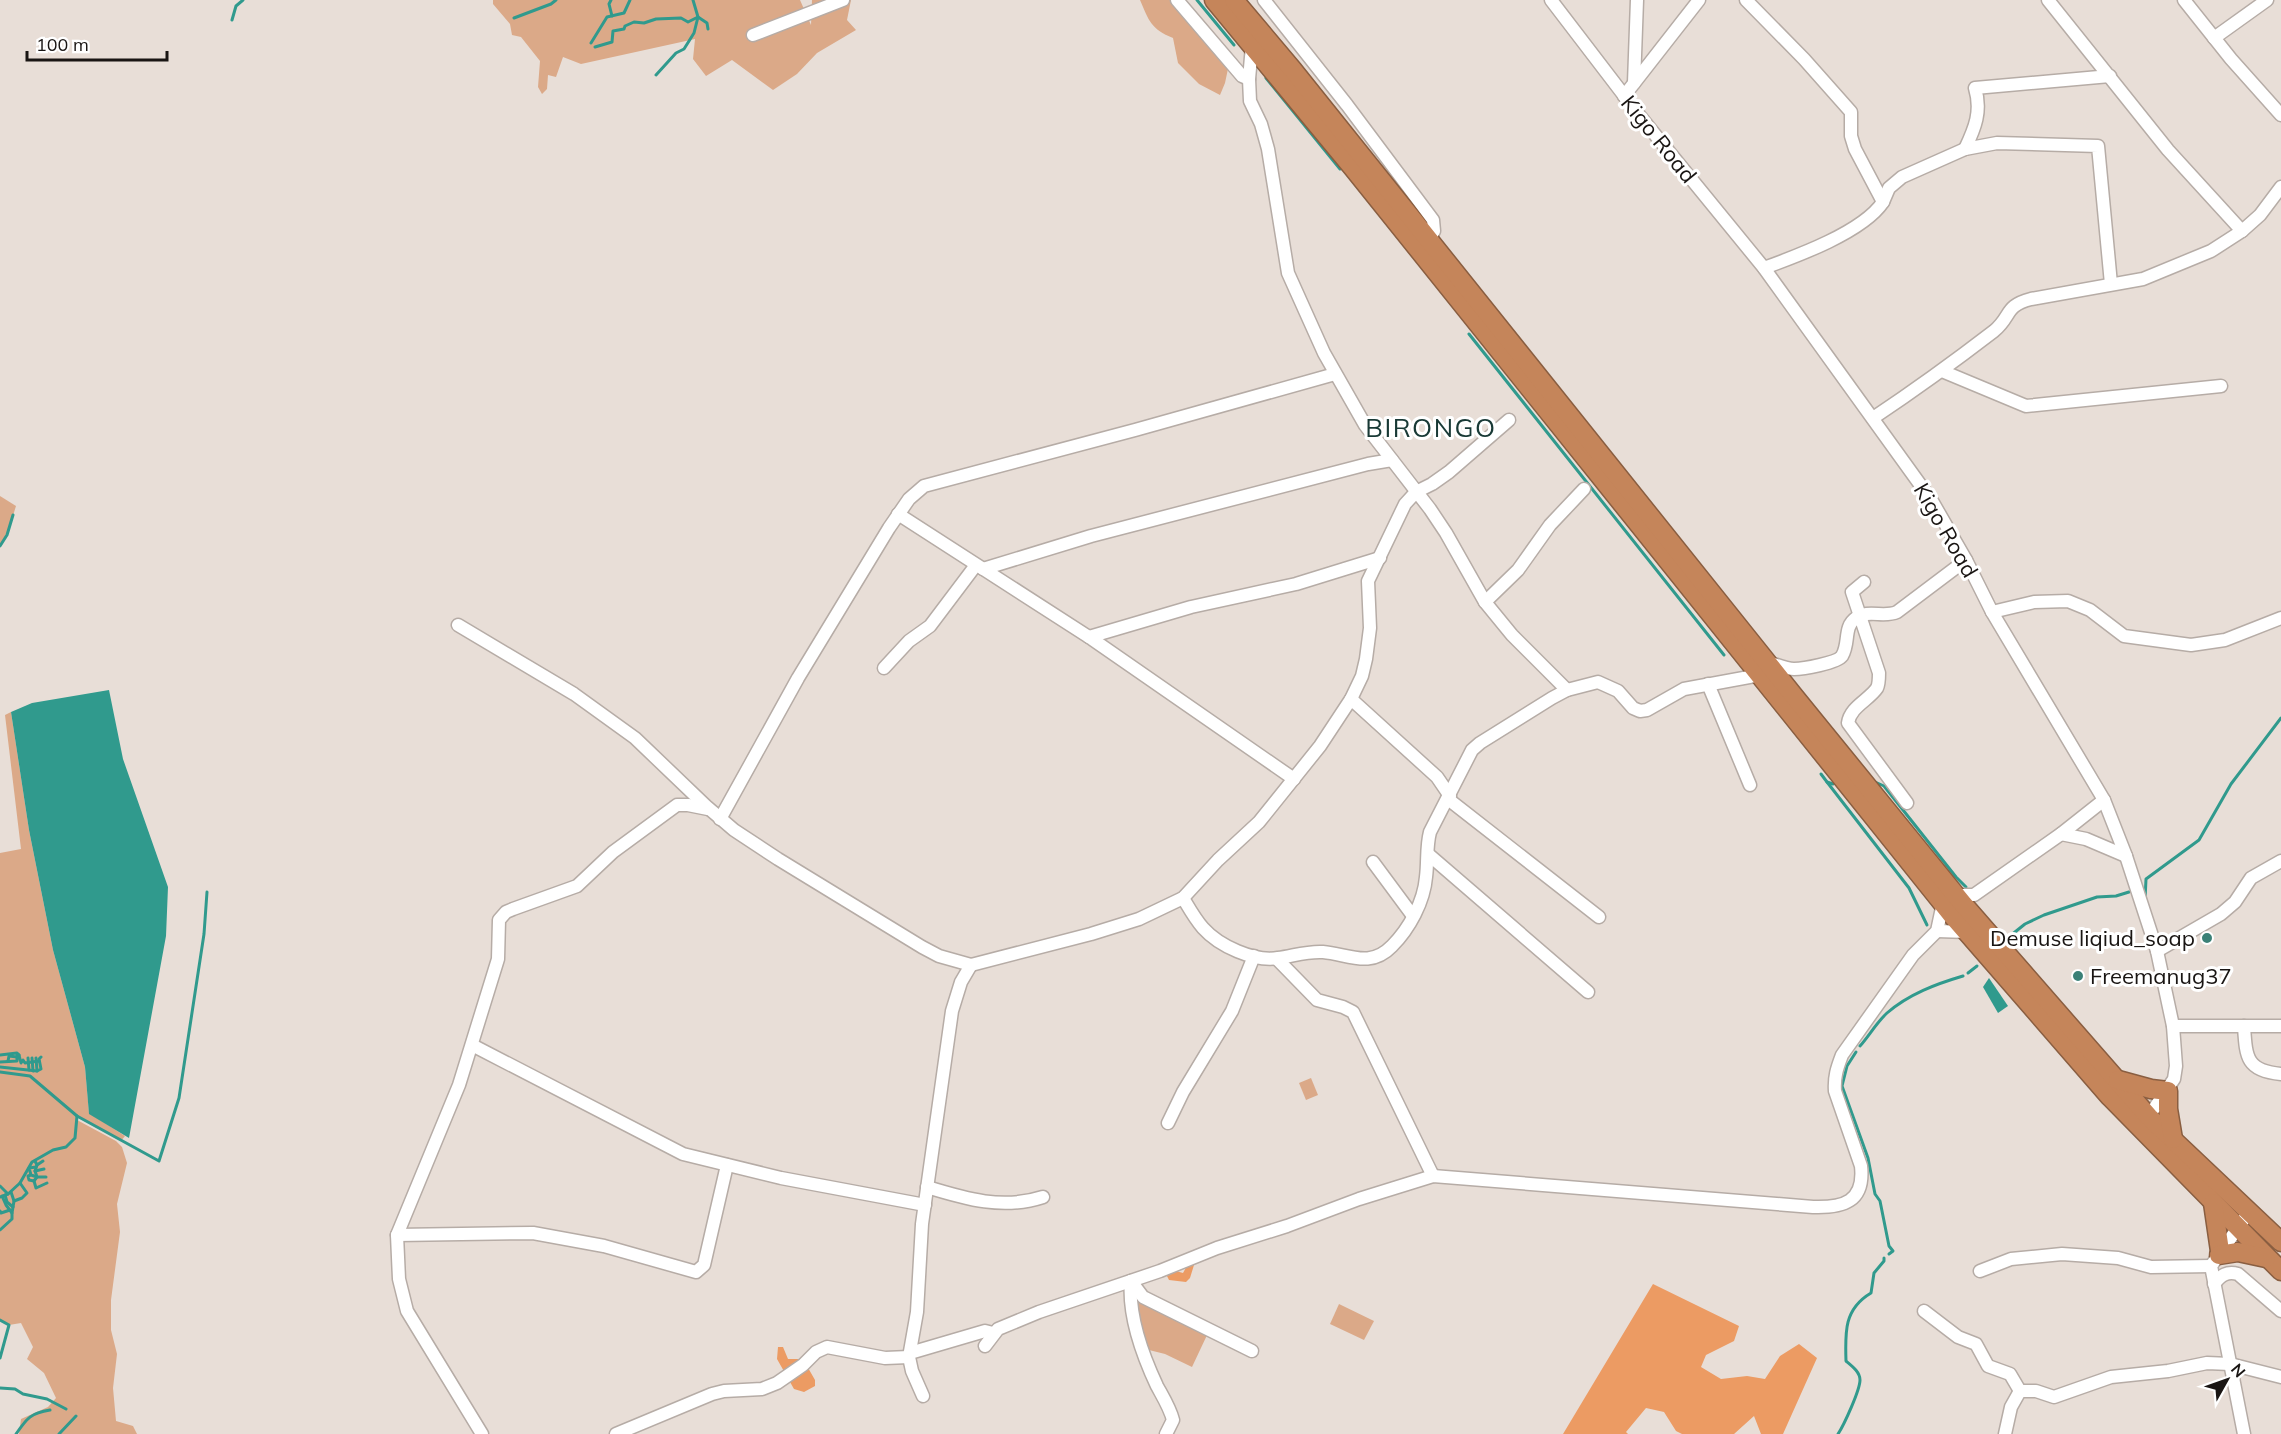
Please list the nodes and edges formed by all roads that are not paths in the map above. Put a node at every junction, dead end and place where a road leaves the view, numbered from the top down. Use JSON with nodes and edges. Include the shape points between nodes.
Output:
{"nodes":[{"id":1,"x":843,"y":0,"type":"edge"},
{"id":2,"x":1177,"y":0,"type":"edge"},
{"id":3,"x":1214,"y":0,"type":"edge"},
{"id":4,"x":1234,"y":0,"type":"edge"},
{"id":5,"x":1264,"y":0,"type":"edge"},
{"id":6,"x":1551,"y":0,"type":"edge"},
{"id":7,"x":1637,"y":0,"type":"edge"},
{"id":8,"x":1699,"y":0,"type":"edge"},
{"id":9,"x":1746,"y":0,"type":"edge"},
{"id":10,"x":2048,"y":0,"type":"edge"},
{"id":11,"x":2184,"y":0,"type":"edge"},
{"id":12,"x":2267,"y":0,"type":"edge"},
{"id":13,"x":753,"y":35,"type":"dead end"},
{"id":14,"x":2214,"y":38,"type":"junction"},
{"id":15,"x":1252,"y":45,"type":"junction"},
{"id":16,"x":1275,"y":73,"type":"junction"},
{"id":17,"x":2110,"y":76,"type":"junction"},
{"id":18,"x":1249,"y":79,"type":"junction"},
{"id":19,"x":1634,"y":83,"type":"junction"},
{"id":20,"x":1624,"y":96,"type":"junction"},
{"id":21,"x":2275,"y":99,"type":"edge"},
{"id":22,"x":2281,"y":115,"type":"edge"},
{"id":23,"x":1965,"y":149,"type":"junction"},
{"id":24,"x":2279,"y":194,"type":"edge"},
{"id":25,"x":1882,"y":202,"type":"junction"},
{"id":26,"x":2242,"y":231,"type":"junction"},
{"id":27,"x":1429,"y":239,"type":"junction"},
{"id":28,"x":1764,"y":268,"type":"junction"},
{"id":29,"x":2111,"y":284,"type":"junction"},
{"id":30,"x":1942,"y":371,"type":"junction"},
{"id":31,"x":1335,"y":374,"type":"junction"},
{"id":32,"x":2221,"y":386,"type":"dead end"},
{"id":33,"x":1874,"y":418,"type":"junction"},
{"id":34,"x":1509,"y":420,"type":"dead end"},
{"id":35,"x":1392,"y":460,"type":"junction"},
{"id":36,"x":1584,"y":489,"type":"dead end"},
{"id":37,"x":1416,"y":492,"type":"junction"},
{"id":38,"x":898,"y":514,"type":"junction"},
{"id":39,"x":1380,"y":558,"type":"junction"},
{"id":40,"x":1966,"y":560,"type":"junction"},
{"id":41,"x":980,"y":567,"type":"junction"},
{"id":42,"x":1864,"y":582,"type":"dead end"},
{"id":43,"x":1485,"y":602,"type":"junction"},
{"id":44,"x":1992,"y":612,"type":"junction"},
{"id":45,"x":1861,"y":615,"type":"junction"},
{"id":46,"x":2281,"y":618,"type":"edge"},
{"id":47,"x":459,"y":625,"type":"dead end"},
{"id":48,"x":1089,"y":637,"type":"junction"},
{"id":49,"x":1745,"y":657,"type":"junction"},
{"id":50,"x":884,"y":668,"type":"dead end"},
{"id":51,"x":1763,"y":668,"type":"junction"},
{"id":52,"x":1794,"y":669,"type":"junction"},
{"id":53,"x":1735,"y":678,"type":"junction"},
{"id":54,"x":1708,"y":684,"type":"junction"},
{"id":55,"x":1567,"y":690,"type":"junction"},
{"id":56,"x":1794,"y":696,"type":"junction"},
{"id":57,"x":1351,"y":699,"type":"junction"},
{"id":58,"x":1294,"y":779,"type":"junction"},
{"id":59,"x":1750,"y":785,"type":"dead end"},
{"id":60,"x":1449,"y":798,"type":"junction"},
{"id":61,"x":2104,"y":800,"type":"junction"},
{"id":62,"x":1907,"y":803,"type":"dead end"},
{"id":63,"x":710,"y":810,"type":"junction"},
{"id":64,"x":720,"y":819,"type":"junction"},
{"id":65,"x":2061,"y":834,"type":"junction"},
{"id":66,"x":1428,"y":854,"type":"junction"},
{"id":67,"x":2126,"y":856,"type":"junction"},
{"id":68,"x":2281,"y":861,"type":"edge"},
{"id":69,"x":1373,"y":862,"type":"dead end"},
{"id":70,"x":1183,"y":898,"type":"junction"},
{"id":71,"x":1961,"y":901,"type":"junction"},
{"id":72,"x":1413,"y":916,"type":"junction"},
{"id":73,"x":1599,"y":917,"type":"dead end"},
{"id":74,"x":1937,"y":931,"type":"junction"},
{"id":75,"x":1968,"y":932,"type":"junction"},
{"id":76,"x":2157,"y":951,"type":"junction"},
{"id":77,"x":1254,"y":956,"type":"junction"},
{"id":78,"x":1277,"y":959,"type":"junction"},
{"id":79,"x":971,"y":965,"type":"junction"},
{"id":80,"x":1588,"y":992,"type":"dead end"},
{"id":81,"x":2173,"y":1026,"type":"junction"},
{"id":82,"x":2244,"y":1026,"type":"junction"},
{"id":83,"x":2281,"y":1026,"type":"edge"},
{"id":84,"x":472,"y":1045,"type":"junction"},
{"id":85,"x":2281,"y":1074,"type":"edge"},
{"id":86,"x":2116,"y":1079,"type":"junction"},
{"id":87,"x":2168,"y":1091,"type":"junction"},
{"id":88,"x":2145,"y":1122,"type":"junction"},
{"id":89,"x":1168,"y":1123,"type":"dead end"},
{"id":90,"x":2173,"y":1139,"type":"junction"},
{"id":91,"x":728,"y":1165,"type":"junction"},
{"id":92,"x":1433,"y":1176,"type":"junction"},
{"id":93,"x":927,"y":1187,"type":"junction"},
{"id":94,"x":1043,"y":1197,"type":"dead end"},
{"id":95,"x":2213,"y":1203,"type":"junction"},
{"id":96,"x":925,"y":1205,"type":"junction"},
{"id":97,"x":2249,"y":1212,"type":"junction"},
{"id":98,"x":2238,"y":1228,"type":"junction"},
{"id":99,"x":397,"y":1235,"type":"junction"},
{"id":100,"x":2281,"y":1242,"type":"edge"},
{"id":101,"x":2217,"y":1258,"type":"junction"},
{"id":102,"x":2274,"y":1265,"type":"edge"},
{"id":103,"x":1980,"y":1271,"type":"dead end"},
{"id":104,"x":2238,"y":1274,"type":"junction"},
{"id":105,"x":1131,"y":1281,"type":"junction"},
{"id":106,"x":2214,"y":1284,"type":"junction"},
{"id":107,"x":1924,"y":1311,"type":"dead end"},
{"id":108,"x":2281,"y":1311,"type":"edge"},
{"id":109,"x":993,"y":1333,"type":"junction"},
{"id":110,"x":985,"y":1346,"type":"dead end"},
{"id":111,"x":1252,"y":1351,"type":"dead end"},
{"id":112,"x":909,"y":1355,"type":"junction"},
{"id":113,"x":2230,"y":1364,"type":"junction"},
{"id":114,"x":2281,"y":1377,"type":"edge"},
{"id":115,"x":2020,"y":1390,"type":"junction"},
{"id":116,"x":923,"y":1396,"type":"dead end"},
{"id":117,"x":482,"y":1434,"type":"edge"},
{"id":118,"x":616,"y":1434,"type":"edge"},
{"id":119,"x":1166,"y":1434,"type":"edge"},
{"id":120,"x":2005,"y":1434,"type":"edge"},
{"id":121,"x":2244,"y":1434,"type":"edge"}],
"edges":[{"from":1,"to":13,"type":"street"},
{"from":2,"to":18,"type":"street","via":[[1242,76]]},
{"from":3,"to":15,"type":"highway"},
{"from":4,"to":27,"type":"highway"},
{"from":5,"to":27,"type":"street","via":[[1433,220],[1434,231]]},
{"from":6,"to":20,"type":"street","name":"Kigo Road"},
{"from":7,"to":19,"type":"street"},
{"from":8,"to":19,"type":"street"},
{"from":9,"to":25,"type":"street","via":[[1851,112],[1855,149]]},
{"from":10,"to":17,"type":"street"},
{"from":11,"to":14,"type":"street"},
{"from":12,"to":14,"type":"street"},
{"from":14,"to":21,"type":"street"},
{"from":15,"to":16,"type":"highway"},
{"from":15,"to":18,"type":"street"},
{"from":16,"to":18,"type":"street","via":[[1260,71]]},
{"from":16,"to":49,"type":"highway"},
{"from":17,"to":23,"type":"street","via":[[1975,88],[1978,118]]},
{"from":17,"to":26,"type":"street","via":[[2168,150]]},
{"from":18,"to":31,"type":"street","via":[[1250,101],[1269,149],[1288,273]]},
{"from":19,"to":20,"type":"street"},
{"from":20,"to":28,"type":"street","name":"Kigo Road"},
{"from":21,"to":22,"type":"street"},
{"from":23,"to":25,"type":"street","via":[[1902,177],[1889,188]]},
{"from":23,"to":29,"type":"street","via":[[1997,143],[2098,146]]},
{"from":24,"to":26,"type":"street"},
{"from":25,"to":28,"type":"street","via":[[1845,233]]},
{"from":26,"to":29,"type":"street","via":[[2211,251],[2143,279]]},
{"from":27,"to":51,"type":"highway"},
{"from":28,"to":33,"type":"street","name":"Kigo Road"},
{"from":29,"to":30,"type":"street","via":[[2019,302],[2001,325]]},
{"from":30,"to":32,"type":"street","via":[[2026,406]]},
{"from":30,"to":33,"type":"street"},
{"from":31,"to":35,"type":"street","via":[[1365,425]]},
{"from":31,"to":38,"type":"street","via":[[924,486]]},
{"from":33,"to":40,"type":"street","name":"Kigo Road","via":[[1932,501]]},
{"from":34,"to":37,"type":"street","via":[[1439,480]]},
{"from":35,"to":37,"type":"street"},
{"from":35,"to":41,"type":"street"},
{"from":36,"to":43,"type":"street","via":[[1550,525],[1518,570]]},
{"from":37,"to":39,"type":"street","via":[[1405,504]]},
{"from":37,"to":43,"type":"street","via":[[1446,533]]},
{"from":38,"to":41,"type":"street"},
{"from":38,"to":64,"type":"street","via":[[798,678]]},
{"from":39,"to":48,"type":"street","via":[[1296,584]]},
{"from":39,"to":57,"type":"street","via":[[1368,581],[1370,628],[1366,659]]},
{"from":40,"to":44,"type":"street","name":"Kigo Road"},
{"from":40,"to":45,"type":"street","via":[[1897,612]]},
{"from":41,"to":48,"type":"street"},
{"from":41,"to":50,"type":"street","via":[[930,626],[909,641]]},
{"from":42,"to":45,"type":"street","via":[[1852,592]]},
{"from":43,"to":55,"type":"street"},
{"from":44,"to":46,"type":"street","via":[[2034,602],[2068,602],[2090,610],[2124,636],[2191,645],[2225,640]]},
{"from":44,"to":61,"type":"street","name":"Kigo Road"},
{"from":45,"to":52,"type":"street","via":[[1849,625],[1839,659]]},
{"from":45,"to":62,"type":"street","via":[[1879,680],[1878,687],[1856,708],[1848,723]]},
{"from":47,"to":63,"type":"street","via":[[574,694],[641,743]]},
{"from":48,"to":58,"type":"street"},
{"from":49,"to":51,"type":"highway"},
{"from":49,"to":53,"type":"street"},
{"from":51,"to":52,"type":"street"},
{"from":51,"to":53,"type":"street"},
{"from":51,"to":56,"type":"highway"},
{"from":51,"to":71,"type":"highway"},
{"from":52,"to":56,"type":"street"},
{"from":53,"to":54,"type":"street"},
{"from":54,"to":55,"type":"street","via":[[1678,691],[1640,711],[1618,691],[1598,682]]},
{"from":54,"to":59,"type":"street"},
{"from":55,"to":60,"type":"street","via":[[1480,743],[1466,760]]},
{"from":56,"to":71,"type":"highway"},
{"from":57,"to":58,"type":"street"},
{"from":57,"to":60,"type":"street","via":[[1437,777]]},
{"from":58,"to":70,"type":"street","via":[[1259,822]]},
{"from":60,"to":66,"type":"street","via":[[1430,832]]},
{"from":60,"to":73,"type":"street"},
{"from":61,"to":65,"type":"street"},
{"from":61,"to":67,"type":"street","name":"Kigo Road"},
{"from":63,"to":64,"type":"street"},
{"from":63,"to":84,"type":"street","via":[[677,805],[613,852],[578,886],[502,916],[498,959]]},
{"from":64,"to":79,"type":"street","via":[[922,947]]},
{"from":65,"to":67,"type":"street","via":[[2086,839]]},
{"from":65,"to":71,"type":"street"},
{"from":66,"to":72,"type":"street","via":[[1424,891]]},
{"from":66,"to":80,"type":"street"},
{"from":67,"to":76,"type":"street","name":"Kigo Road"},
{"from":68,"to":76,"type":"street","via":[[2257,872],[2222,914]]},
{"from":69,"to":72,"type":"street"},
{"from":70,"to":77,"type":"street","via":[[1204,929],[1218,941]]},
{"from":70,"to":79,"type":"street","via":[[1138,919],[1091,934]]},
{"from":71,"to":74,"type":"street"},
{"from":71,"to":75,"type":"highway"},
{"from":71,"to":86,"type":"highway"},
{"from":72,"to":78,"type":"street","via":[[1392,946],[1376,956],[1358,960],[1315,952]]},
{"from":74,"to":75,"type":"street"},
{"from":74,"to":92,"type":"street","via":[[1913,955],[1842,1055],[1837,1068],[1835,1091],[1862,1177],[1860,1188],[1844,1204],[1813,1207]]},
{"from":75,"to":88,"type":"highway","via":[[2110,1097]]},
{"from":76,"to":81,"type":"street","name":"Kigo Road"},
{"from":77,"to":78,"type":"street"},
{"from":77,"to":89,"type":"street","via":[[1232,1011]]},
{"from":78,"to":92,"type":"street","via":[[1317,1000],[1353,1012]]},
{"from":79,"to":93,"type":"street","via":[[960,982],[952,1011]]},
{"from":81,"to":82,"type":"street"},
{"from":81,"to":87,"type":"street","name":"Kigo Road","via":[[2176,1066]]},
{"from":82,"to":83,"type":"street"},
{"from":82,"to":85,"type":"street","via":[[2252,1065],[2263,1072]]},
{"from":84,"to":91,"type":"street","via":[[683,1154]]},
{"from":84,"to":99,"type":"street"},
{"from":86,"to":87,"type":"highway"},
{"from":86,"to":88,"type":"highway"},
{"from":87,"to":88,"type":"street","name":"Kigo Road"},
{"from":87,"to":90,"type":"highway"},
{"from":88,"to":90,"type":"highway"},
{"from":88,"to":95,"type":"highway"},
{"from":90,"to":97,"type":"highway"},
{"from":91,"to":96,"type":"street"},
{"from":91,"to":99,"type":"street","via":[[704,1265],[696,1272],[604,1246],[533,1233]]},
{"from":92,"to":105,"type":"street"},
{"from":93,"to":94,"type":"street","via":[[978,1202],[1012,1205]]},
{"from":93,"to":96,"type":"street"},
{"from":95,"to":98,"type":"highway"},
{"from":95,"to":101,"type":"highway"},
{"from":96,"to":112,"type":"street","via":[[917,1312]]},
{"from":97,"to":98,"type":"street"},
{"from":97,"to":100,"type":"highway"},
{"from":98,"to":101,"type":"street"},
{"from":98,"to":102,"type":"highway"},
{"from":99,"to":117,"type":"street","via":[[399,1279],[407,1311]]},
{"from":101,"to":102,"type":"highway","via":[[2238,1252]]},
{"from":101,"to":103,"type":"street","via":[[2151,1267],[2118,1258],[2062,1254],[2011,1259]]},
{"from":101,"to":104,"type":"street"},
{"from":101,"to":106,"type":"street"},
{"from":104,"to":106,"type":"street","via":[[2226,1273]]},
{"from":104,"to":108,"type":"street"},
{"from":105,"to":109,"type":"street","via":[[1024,1317]]},
{"from":105,"to":111,"type":"street","via":[[1143,1297]]},
{"from":105,"to":119,"type":"street","via":[[1138,1333],[1173,1420]]},
{"from":106,"to":113,"type":"street"},
{"from":107,"to":115,"type":"street","via":[[1958,1337],[1976,1344],[1988,1366],[2010,1374]]},
{"from":109,"to":110,"type":"street"},
{"from":109,"to":112,"type":"street","via":[[985,1331]]},
{"from":112,"to":116,"type":"street"},
{"from":112,"to":118,"type":"street","via":[[885,1358],[827,1347],[777,1383],[762,1389],[712,1394]]},
{"from":113,"to":114,"type":"street"},
{"from":113,"to":115,"type":"street","via":[[2207,1363],[2111,1377],[2055,1397]]},
{"from":113,"to":121,"type":"street"},
{"from":115,"to":120,"type":"street","via":[[2011,1407]]}]}
